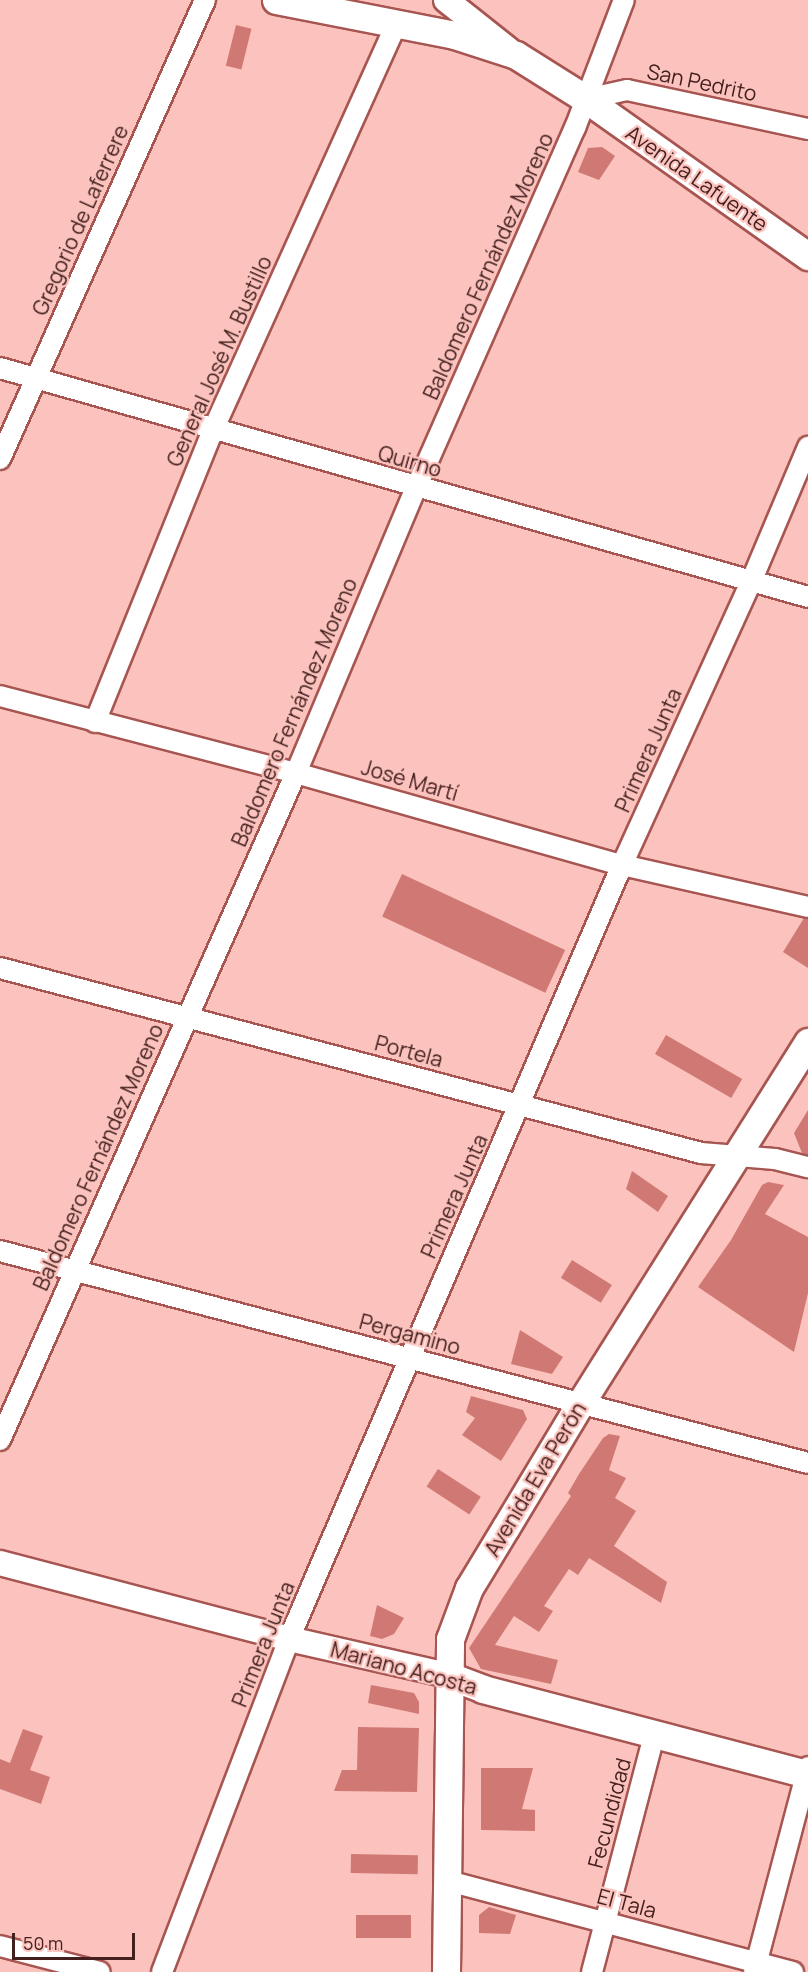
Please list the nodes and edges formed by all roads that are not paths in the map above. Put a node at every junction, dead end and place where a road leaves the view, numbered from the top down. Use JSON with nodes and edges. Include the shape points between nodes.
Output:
{"nodes":[{"id":1,"x":205,"y":0,"type":"edge"},
{"id":2,"x":276,"y":0,"type":"edge"},
{"id":3,"x":446,"y":0,"type":"edge"},
{"id":4,"x":624,"y":0,"type":"edge"},
{"id":5,"x":397,"y":23,"type":"junction"},
{"id":6,"x":516,"y":55,"type":"junction"},
{"id":7,"x":586,"y":99,"type":"junction"},
{"id":8,"x":808,"y":129,"type":"edge"},
{"id":9,"x":808,"y":256,"type":"edge"},
{"id":10,"x":0,"y":368,"type":"edge"},
{"id":11,"x":36,"y":379,"type":"junction"},
{"id":12,"x":213,"y":428,"type":"junction"},
{"id":13,"x":808,"y":447,"type":"edge"},
{"id":14,"x":0,"y":459,"type":"edge"},
{"id":15,"x":416,"y":488,"type":"junction"},
{"id":16,"x":751,"y":582,"type":"junction"},
{"id":17,"x":808,"y":597,"type":"edge"},
{"id":18,"x":0,"y":696,"type":"edge"},
{"id":19,"x":95,"y":722,"type":"junction"},
{"id":20,"x":296,"y":772,"type":"junction"},
{"id":21,"x":622,"y":865,"type":"junction"},
{"id":22,"x":808,"y":907,"type":"edge"},
{"id":23,"x":0,"y":968,"type":"edge"},
{"id":24,"x":186,"y":1016,"type":"junction"},
{"id":25,"x":808,"y":1042,"type":"edge"},
{"id":26,"x":521,"y":1105,"type":"junction"},
{"id":27,"x":736,"y":1156,"type":"junction"},
{"id":28,"x":808,"y":1167,"type":"edge"},
{"id":29,"x":0,"y":1251,"type":"edge"},
{"id":30,"x":74,"y":1270,"type":"junction"},
{"id":31,"x":410,"y":1359,"type":"junction"},
{"id":32,"x":580,"y":1404,"type":"junction"},
{"id":33,"x":0,"y":1440,"type":"edge"},
{"id":34,"x":808,"y":1463,"type":"edge"},
{"id":35,"x":0,"y":1563,"type":"edge"},
{"id":36,"x":289,"y":1639,"type":"junction"},
{"id":37,"x":447,"y":1675,"type":"junction"},
{"id":38,"x":654,"y":1735,"type":"junction"},
{"id":39,"x":807,"y":1772,"type":"edge"},
{"id":40,"x":448,"y":1881,"type":"junction"},
{"id":41,"x":605,"y":1921,"type":"junction"},
{"id":42,"x":0,"y":1946,"type":"edge"},
{"id":43,"x":756,"y":1968,"type":"edge"},
{"id":44,"x":100,"y":1972,"type":"edge"},
{"id":45,"x":162,"y":1972,"type":"edge"},
{"id":46,"x":446,"y":1972,"type":"edge"},
{"id":47,"x":592,"y":1972,"type":"edge"},
{"id":48,"x":793,"y":1972,"type":"edge"}],
"edges":[{"from":1,"to":11,"type":"street","name":"Gregorio de Laferrere"},
{"from":2,"to":5,"type":"main road","name":"Avenida Lafuente"},
{"from":3,"to":6,"type":"street"},
{"from":4,"to":7,"type":"street","name":"Baldomero Fernández Moreno"},
{"from":5,"to":6,"type":"main road","name":"Avenida Lafuente","via":[[454,35]]},
{"from":5,"to":12,"type":"street","name":"General José M. Bustillo"},
{"from":6,"to":7,"type":"main road","name":"Avenida Lafuente"},
{"from":7,"to":8,"type":"street","name":"San Pedrito","via":[[627,90]]},
{"from":7,"to":9,"type":"main road","name":"Avenida Lafuente"},
{"from":7,"to":15,"type":"street","name":"Baldomero Fernández Moreno"},
{"from":10,"to":11,"type":"street","name":"Quirno"},
{"from":11,"to":12,"type":"street","name":"Quirno"},
{"from":11,"to":14,"type":"street","name":"Gregorio de Laferrere"},
{"from":12,"to":15,"type":"street","name":"Quirno"},
{"from":12,"to":19,"type":"street","name":"General José M. Bustillo"},
{"from":13,"to":16,"type":"street","name":"Primera Junta"},
{"from":15,"to":16,"type":"street","name":"Quirno"},
{"from":15,"to":20,"type":"street","name":"Baldomero Fernández Moreno"},
{"from":16,"to":17,"type":"street","name":"Quirno"},
{"from":16,"to":21,"type":"street","name":"Primera Junta"},
{"from":18,"to":19,"type":"street","name":"José Martí"},
{"from":19,"to":20,"type":"street","name":"José Martí"},
{"from":20,"to":21,"type":"street","name":"José Martí"},
{"from":20,"to":24,"type":"street","name":"Baldomero Fernández Moreno"},
{"from":21,"to":22,"type":"street","name":"José Martí"},
{"from":21,"to":26,"type":"street","name":"Primera Junta"},
{"from":23,"to":24,"type":"street","name":"Portela"},
{"from":24,"to":26,"type":"street","name":"Portela"},
{"from":24,"to":30,"type":"street","name":"Baldomero Fernández Moreno"},
{"from":25,"to":27,"type":"main road","name":"Avenida Eva Perón"},
{"from":26,"to":27,"type":"street","name":"Portela","via":[[701,1153]]},
{"from":26,"to":31,"type":"street","name":"Primera Junta"},
{"from":27,"to":28,"type":"street","name":"Portela","via":[[775,1158]]},
{"from":27,"to":32,"type":"main road","name":"Avenida Eva Perón"},
{"from":29,"to":30,"type":"street","name":"Pergamino"},
{"from":30,"to":31,"type":"street","name":"Pergamino"},
{"from":30,"to":33,"type":"street","name":"Baldomero Fernández Moreno"},
{"from":31,"to":32,"type":"street","name":"Pergamino"},
{"from":31,"to":36,"type":"street","name":"Primera Junta"},
{"from":32,"to":34,"type":"street","name":"Pergamino"},
{"from":32,"to":37,"type":"main road","name":"Avenida Eva Perón","via":[[470,1588],[450,1639]]},
{"from":35,"to":36,"type":"street","name":"Mariano Acosta"},
{"from":36,"to":37,"type":"street","name":"Mariano Acosta"},
{"from":36,"to":45,"type":"street","name":"Primera Junta"},
{"from":37,"to":38,"type":"main road","name":"Mariano Acosta","via":[[483,1689]]},
{"from":37,"to":40,"type":"main road","name":"Avenida Eva Perón"},
{"from":38,"to":39,"type":"main road","name":"Mariano Acosta"},
{"from":38,"to":41,"type":"street","name":"Fecundidad"},
{"from":39,"to":43,"type":"street"},
{"from":40,"to":41,"type":"street","name":"El Tala"},
{"from":40,"to":46,"type":"main road","name":"Avenida Eva Perón"},
{"from":41,"to":43,"type":"street","name":"El Tala"},
{"from":41,"to":47,"type":"street","name":"Fecundidad"},
{"from":42,"to":44,"type":"street"},
{"from":43,"to":48,"type":"street","name":"El Tala"}]}
